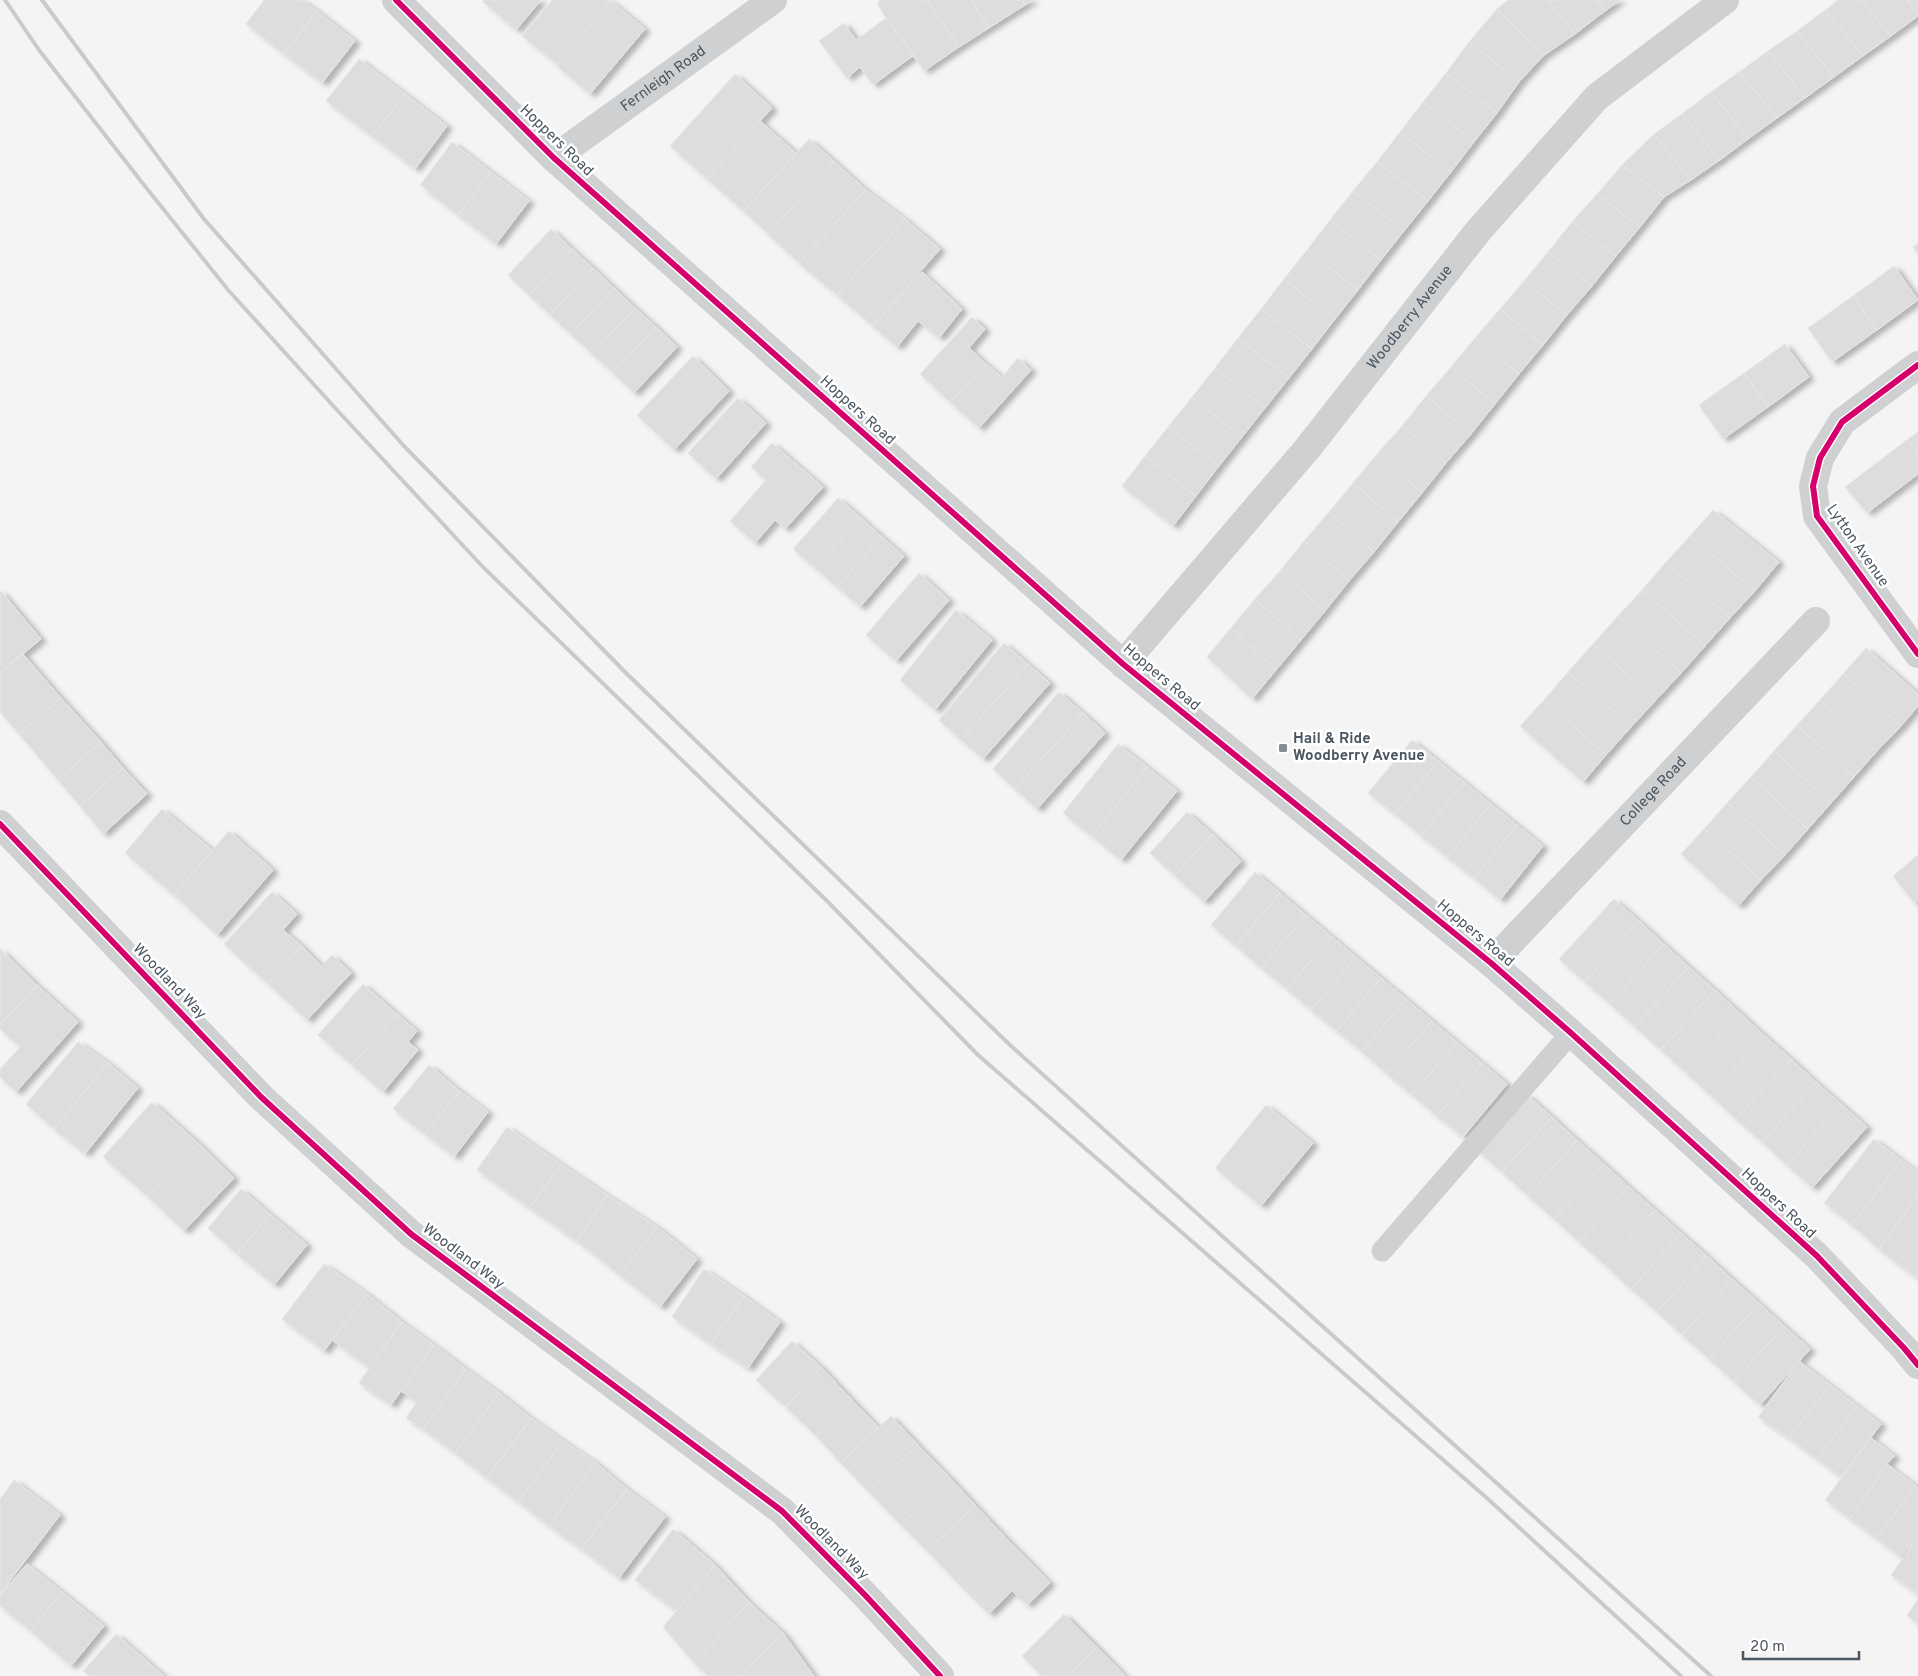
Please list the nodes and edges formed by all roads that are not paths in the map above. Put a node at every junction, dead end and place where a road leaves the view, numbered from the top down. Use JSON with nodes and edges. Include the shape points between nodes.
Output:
{"nodes":[{"id":1,"x":396,"y":0,"type":"edge"},
{"id":2,"x":773,"y":0,"type":"edge"},
{"id":3,"x":1725,"y":0,"type":"edge"},
{"id":4,"x":554,"y":158,"type":"junction"},
{"id":5,"x":1918,"y":365,"type":"edge"},
{"id":6,"x":1816,"y":620,"type":"dead end"},
{"id":7,"x":1918,"y":654,"type":"edge"},
{"id":8,"x":1124,"y":664,"type":"junction"},
{"id":9,"x":0,"y":824,"type":"edge"},
{"id":10,"x":1491,"y":963,"type":"junction"},
{"id":11,"x":1571,"y":1033,"type":"junction"},
{"id":12,"x":1382,"y":1250,"type":"dead end"},
{"id":13,"x":1918,"y":1365,"type":"edge"},
{"id":14,"x":940,"y":1676,"type":"edge"}],
"edges":[{"from":1,"to":4,"type":"street","name":"Hoppers Road"},
{"from":2,"to":4,"type":"street","name":"Fernleigh Road"},
{"from":3,"to":8,"type":"street","name":"Woodberry Avenue","via":[[1597,97],[1479,230],[1307,449]]},
{"from":4,"to":8,"type":"street","name":"Hoppers Road"},
{"from":5,"to":7,"type":"street","name":"Lytton Avenue","via":[[1842,422],[1820,458],[1813,486],[1817,516]]},
{"from":6,"to":10,"type":"street","name":"College Road"},
{"from":8,"to":10,"type":"street","name":"Hoppers Road"},
{"from":9,"to":14,"type":"street","name":"Woodland Way","via":[[261,1097],[411,1234],[782,1511]]},
{"from":10,"to":11,"type":"street","name":"Hoppers Road"},
{"from":11,"to":12,"type":"lane"},
{"from":11,"to":13,"type":"street","name":"Hoppers Road","via":[[1816,1256]]}]}
